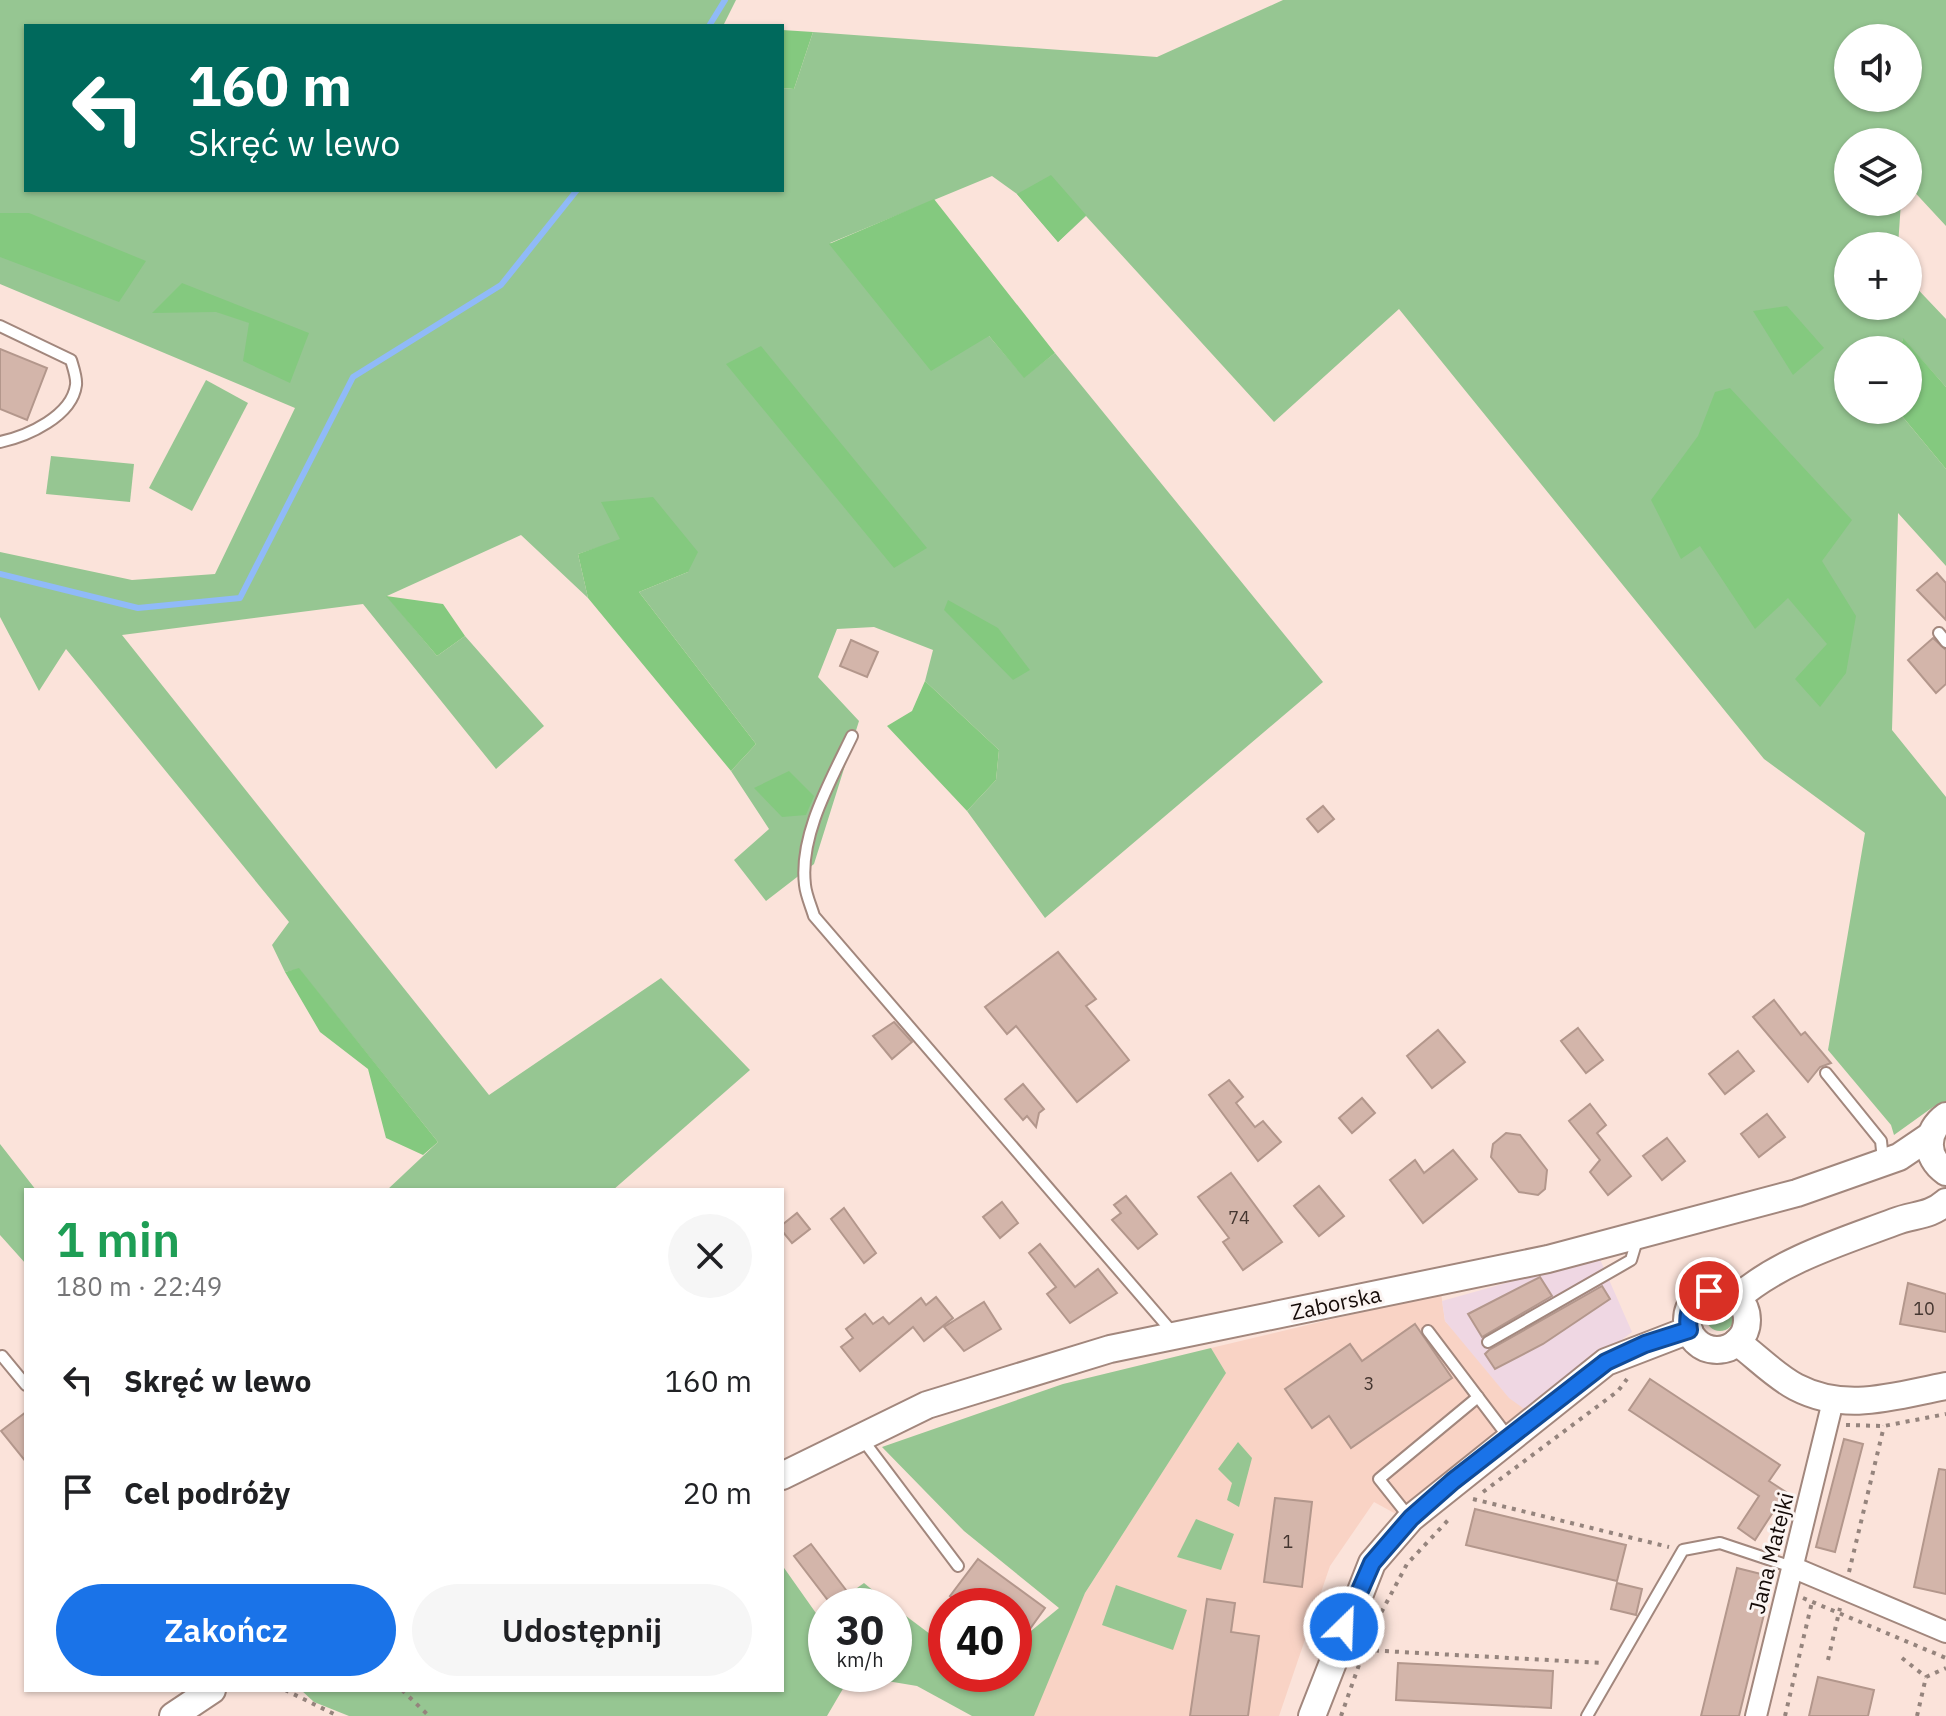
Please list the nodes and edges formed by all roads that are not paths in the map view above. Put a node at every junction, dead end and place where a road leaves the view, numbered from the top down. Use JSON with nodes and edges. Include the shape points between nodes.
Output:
{"nodes":[{"id":1,"x":0,"y":326,"type":"edge"},
{"id":2,"x":0,"y":442,"type":"edge"},
{"id":3,"x":852,"y":736,"type":"dead end"},
{"id":4,"x":1826,"y":1073,"type":"dead end"},
{"id":5,"x":1938,"y":1126,"type":"edge"},
{"id":6,"x":1891,"y":1160,"type":"junction"},
{"id":7,"x":1941,"y":1168,"type":"edge"},
{"id":8,"x":1946,"y":1202,"type":"edge"},
{"id":9,"x":1900,"y":1220,"type":"junction"},
{"id":10,"x":1639,"y":1236,"type":"junction"},
{"id":11,"x":1737,"y":1298,"type":"junction"},
{"id":12,"x":1428,"y":1331,"type":"dead end"},
{"id":13,"x":1175,"y":1336,"type":"junction"},
{"id":14,"x":1689,"y":1340,"type":"junction"},
{"id":15,"x":1488,"y":1342,"type":"dead end"},
{"id":16,"x":1734,"y":1353,"type":"junction"},
{"id":17,"x":2,"y":1356,"type":"dead end"},
{"id":18,"x":24,"y":1383,"type":"edge"},
{"id":19,"x":1946,"y":1386,"type":"edge"},
{"id":20,"x":1478,"y":1397,"type":"junction"},
{"id":21,"x":1833,"y":1401,"type":"junction"},
{"id":22,"x":1509,"y":1438,"type":"junction"},
{"id":23,"x":862,"y":1439,"type":"junction"},
{"id":24,"x":784,"y":1475,"type":"edge"},
{"id":25,"x":1411,"y":1518,"type":"junction"},
{"id":26,"x":958,"y":1566,"type":"dead end"},
{"id":27,"x":1792,"y":1567,"type":"junction"},
{"id":28,"x":1946,"y":1632,"type":"edge"},
{"id":29,"x":209,"y":1692,"type":"edge"},
{"id":30,"x":173,"y":1716,"type":"edge"},
{"id":31,"x":1312,"y":1716,"type":"edge"},
{"id":32,"x":1587,"y":1716,"type":"edge"},
{"id":33,"x":1756,"y":1716,"type":"edge"}],
"edges":[{"from":1,"to":2,"type":"lane","via":[[71,360],[76,384],[66,409],[18,438]]},
{"from":3,"to":13,"type":"lane","via":[[810,838],[805,885],[814,916]]},
{"from":4,"to":6,"type":"lane"},
{"from":5,"to":6,"type":"street","name":"Zaborska"},
{"from":5,"to":7,"type":"street","via":[[1930,1151]]},
{"from":6,"to":7,"type":"street","name":"Zaborska"},
{"from":6,"to":10,"type":"street","name":"Zaborska","via":[[1797,1193]]},
{"from":7,"to":9,"type":"street","via":[[1928,1197]]},
{"from":8,"to":9,"type":"street","via":[[1926,1216]]},
{"from":9,"to":11,"type":"street","via":[[1792,1263]]},
{"from":10,"to":13,"type":"street","name":"Zaborska"},
{"from":10,"to":15,"type":"lane","via":[[1631,1260]]},
{"from":11,"to":14,"type":"street","via":[[1719,1290],[1701,1295],[1689,1311]]},
{"from":11,"to":16,"type":"street","via":[[1747,1315]]},
{"from":12,"to":20,"type":"lane"},
{"from":13,"to":23,"type":"street","name":"Zaborska","via":[[1110,1349],[927,1405]]},
{"from":14,"to":16,"type":"street"},
{"from":14,"to":22,"type":"street","via":[[1645,1344],[1606,1362]]},
{"from":16,"to":21,"type":"street"},
{"from":17,"to":18,"type":"lane"},
{"from":19,"to":21,"type":"street","via":[[1860,1403]]},
{"from":20,"to":22,"type":"lane"},
{"from":20,"to":25,"type":"lane","via":[[1379,1479]]},
{"from":21,"to":27,"type":"street","name":"Jana Matejki"},
{"from":22,"to":25,"type":"street"},
{"from":23,"to":24,"type":"street","name":"Zaborska"},
{"from":23,"to":26,"type":"lane"},
{"from":25,"to":31,"type":"street","via":[[1372,1563]]},
{"from":27,"to":28,"type":"street"},
{"from":27,"to":32,"type":"lane","via":[[1720,1543],[1683,1550]]},
{"from":27,"to":33,"type":"street","name":"Jana Matejki"},
{"from":29,"to":30,"type":"street"}]}
